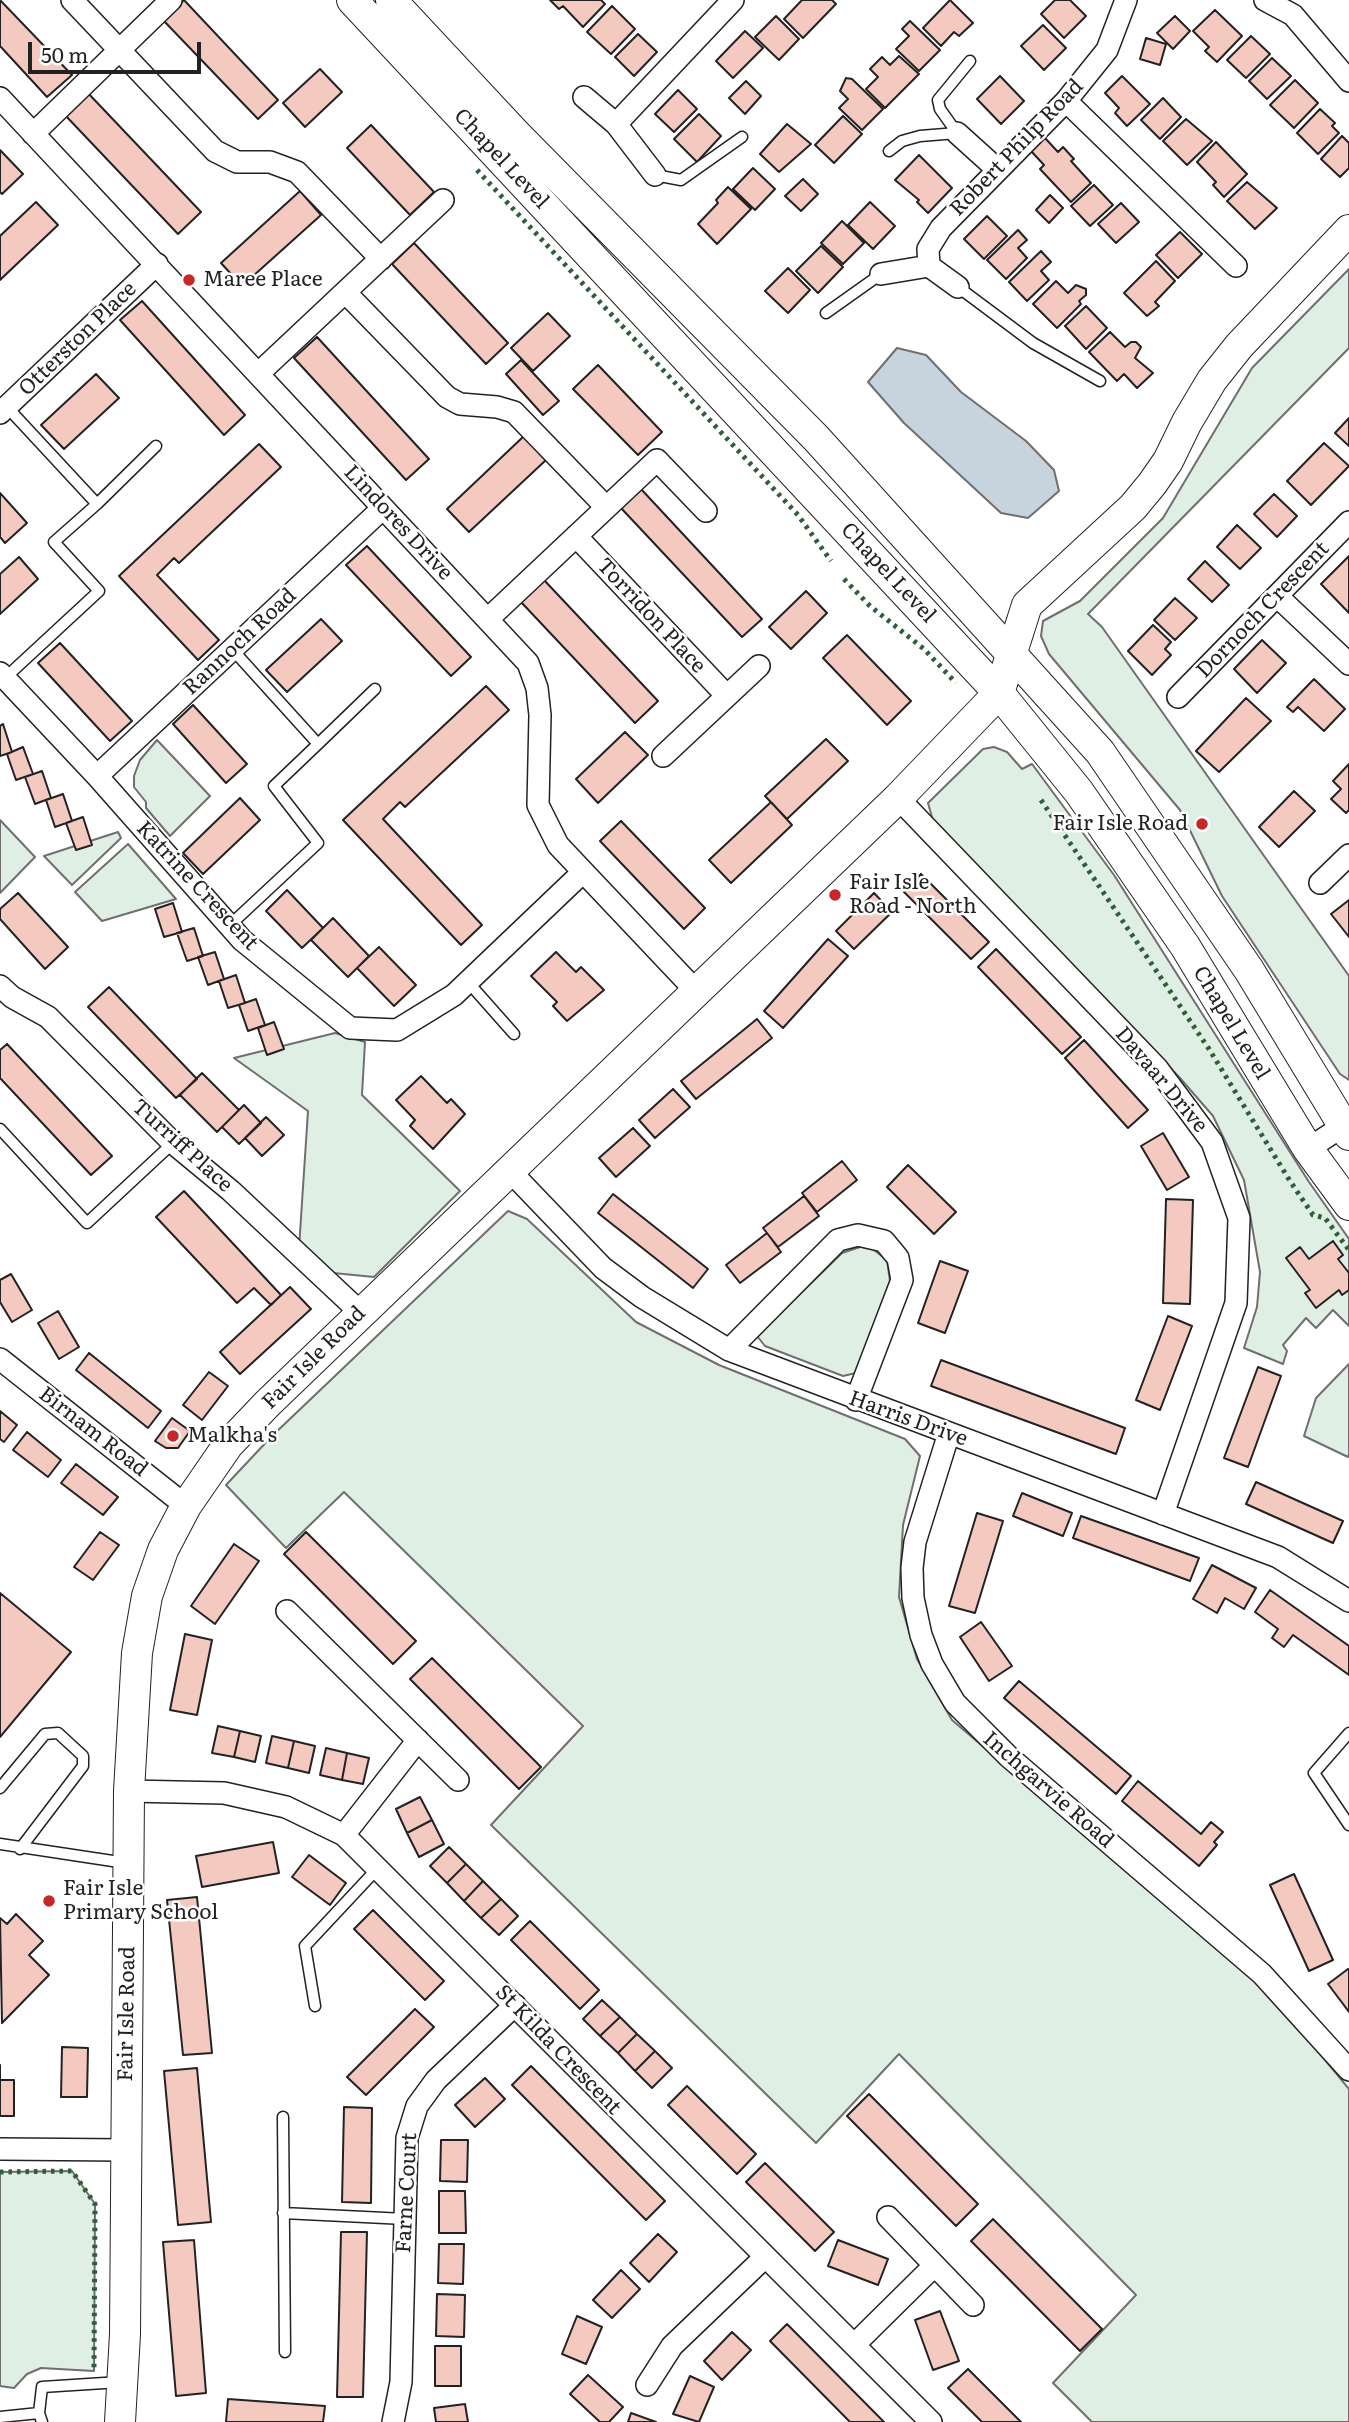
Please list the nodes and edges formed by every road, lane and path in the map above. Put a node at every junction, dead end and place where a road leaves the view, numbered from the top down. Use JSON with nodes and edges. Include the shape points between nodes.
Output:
{"nodes":[{"id":1,"x":72,"y":0,"type":"edge"},
{"id":2,"x":171,"y":0,"type":"edge"},
{"id":3,"x":352,"y":0,"type":"edge"},
{"id":4,"x":391,"y":0,"type":"edge"},
{"id":5,"x":733,"y":0,"type":"edge"},
{"id":6,"x":1126,"y":0,"type":"edge"},
{"id":7,"x":1265,"y":0,"type":"edge"},
{"id":8,"x":119,"y":50,"type":"junction"},
{"id":9,"x":970,"y":61,"type":"dead end"},
{"id":10,"x":1349,"y":81,"type":"edge"},
{"id":11,"x":584,"y":97,"type":"dead end"},
{"id":12,"x":0,"y":98,"type":"edge"},
{"id":13,"x":1066,"y":101,"type":"junction"},
{"id":14,"x":616,"y":124,"type":"junction"},
{"id":15,"x":957,"y":133,"type":"junction"},
{"id":16,"x":33,"y":134,"type":"junction"},
{"id":17,"x":742,"y":137,"type":"dead end"},
{"id":18,"x":889,"y":151,"type":"dead end"},
{"id":19,"x":998,"y":170,"type":"junction"},
{"id":20,"x":655,"y":175,"type":"joint"},
{"id":21,"x":443,"y":200,"type":"dead end"},
{"id":22,"x":1349,"y":230,"type":"edge"},
{"id":23,"x":381,"y":259,"type":"junction"},
{"id":24,"x":157,"y":264,"type":"junction"},
{"id":25,"x":929,"y":265,"type":"junction"},
{"id":26,"x":1236,"y":265,"type":"dead end"},
{"id":27,"x":881,"y":274,"type":"joint"},
{"id":28,"x":958,"y":287,"type":"joint"},
{"id":29,"x":345,"y":292,"type":"junction"},
{"id":30,"x":827,"y":313,"type":"dead end"},
{"id":31,"x":260,"y":373,"type":"junction"},
{"id":32,"x":1100,"y":382,"type":"dead end"},
{"id":33,"x":4,"y":410,"type":"edge"},
{"id":34,"x":156,"y":446,"type":"dead end"},
{"id":35,"x":97,"y":503,"type":"junction"},
{"id":36,"x":606,"y":507,"type":"junction"},
{"id":37,"x":383,"y":508,"type":"junction"},
{"id":38,"x":706,"y":511,"type":"dead end"},
{"id":39,"x":1349,"y":523,"type":"edge"},
{"id":40,"x":576,"y":536,"type":"junction"},
{"id":41,"x":1277,"y":596,"type":"junction"},
{"id":42,"x":488,"y":619,"type":"junction"},
{"id":43,"x":232,"y":649,"type":"junction"},
{"id":44,"x":1012,"y":654,"type":"junction"},
{"id":45,"x":1349,"y":664,"type":"edge"},
{"id":46,"x":760,"y":666,"type":"dead end"},
{"id":47,"x":2,"y":675,"type":"edge"},
{"id":48,"x":376,"y":690,"type":"dead end"},
{"id":49,"x":999,"y":693,"type":"junction"},
{"id":50,"x":727,"y":696,"type":"junction"},
{"id":51,"x":1178,"y":697,"type":"dead end"},
{"id":52,"x":318,"y":744,"type":"junction"},
{"id":53,"x":663,"y":755,"type":"dead end"},
{"id":54,"x":97,"y":776,"type":"junction"},
{"id":55,"x":898,"y":798,"type":"junction"},
{"id":56,"x":1349,"y":855,"type":"edge"},
{"id":57,"x":582,"y":873,"type":"junction"},
{"id":58,"x":1320,"y":883,"type":"dead end"},
{"id":59,"x":229,"y":926,"type":"junction"},
{"id":60,"x":468,"y":982,"type":"junction"},
{"id":61,"x":0,"y":986,"type":"edge"},
{"id":62,"x":696,"y":991,"type":"junction"},
{"id":63,"x":514,"y":1034,"type":"dead end"},
{"id":64,"x":1347,"y":1128,"type":"edge"},
{"id":65,"x":0,"y":1129,"type":"edge"},
{"id":66,"x":173,"y":1143,"type":"junction"},
{"id":67,"x":1308,"y":1149,"type":"junction"},
{"id":68,"x":509,"y":1170,"type":"junction"},
{"id":69,"x":1349,"y":1205,"type":"edge"},
{"id":70,"x":360,"y":1312,"type":"junction"},
{"id":71,"x":729,"y":1350,"type":"junction"},
{"id":72,"x":0,"y":1359,"type":"edge"},
{"id":73,"x":856,"y":1400,"type":"junction"},
{"id":74,"x":949,"y":1433,"type":"junction"},
{"id":75,"x":186,"y":1506,"type":"junction"},
{"id":76,"x":1163,"y":1514,"type":"junction"},
{"id":77,"x":1349,"y":1601,"type":"edge"},
{"id":78,"x":287,"y":1611,"type":"dead end"},
{"id":79,"x":1349,"y":1733,"type":"edge"},
{"id":80,"x":418,"y":1740,"type":"junction"},
{"id":81,"x":458,"y":1780,"type":"dead end"},
{"id":82,"x":0,"y":1788,"type":"edge"},
{"id":83,"x":130,"y":1791,"type":"junction"},
{"id":84,"x":1349,"y":1825,"type":"edge"},
{"id":85,"x":344,"y":1835,"type":"junction"},
{"id":86,"x":0,"y":1844,"type":"edge"},
{"id":87,"x":20,"y":1849,"type":"junction"},
{"id":88,"x":129,"y":1864,"type":"junction"},
{"id":89,"x":377,"y":1869,"type":"junction"},
{"id":90,"x":515,"y":2005,"type":"junction"},
{"id":91,"x":315,"y":2006,"type":"dead end"},
{"id":92,"x":1349,"y":2070,"type":"edge"},
{"id":93,"x":283,"y":2117,"type":"dead end"},
{"id":94,"x":0,"y":2150,"type":"edge"},
{"id":95,"x":125,"y":2150,"type":"junction"},
{"id":96,"x":283,"y":2213,"type":"junction"},
{"id":97,"x":888,"y":2217,"type":"dead end"},
{"id":98,"x":405,"y":2219,"type":"junction"},
{"id":99,"x":765,"y":2257,"type":"junction"},
{"id":100,"x":934,"y":2266,"type":"junction"},
{"id":101,"x":973,"y":2305,"type":"dead end"},
{"id":102,"x":854,"y":2345,"type":"junction"},
{"id":103,"x":285,"y":2352,"type":"dead end"},
{"id":104,"x":123,"y":2381,"type":"junction"},
{"id":105,"x":647,"y":2385,"type":"dead end"},
{"id":106,"x":0,"y":2417,"type":"edge"},
{"id":107,"x":41,"y":2418,"type":"edge"},
{"id":108,"x":120,"y":2422,"type":"edge"},
{"id":109,"x":393,"y":2422,"type":"edge"},
{"id":110,"x":931,"y":2422,"type":"edge"}],
"edges":[{"from":1,"to":8,"type":"street"},
{"from":2,"to":8,"type":"street"},
{"from":3,"to":49,"type":"main road","name":"Chapel Level"},
{"from":4,"to":44,"type":"main road","name":"Chapel Level","via":[[515,133],[816,438]]},
{"from":5,"to":14,"type":"street"},
{"from":6,"to":13,"type":"street","name":"Robert Philp Road","via":[[1107,50]]},
{"from":7,"to":10,"type":"street","via":[[1293,15]]},
{"from":8,"to":16,"type":"street"},
{"from":8,"to":23,"type":"street","via":[[215,151],[237,162],[271,162],[297,172]]},
{"from":9,"to":15,"type":"lane","via":[[938,100]]},
{"from":11,"to":14,"type":"street"},
{"from":12,"to":16,"type":"street","name":"Lindores Drive"},
{"from":13,"to":19,"type":"street","name":"Robert Philp Road"},
{"from":13,"to":26,"type":"street"},
{"from":14,"to":20,"type":"street"},
{"from":15,"to":18,"type":"lane","via":[[920,136]]},
{"from":15,"to":19,"type":"street"},
{"from":16,"to":24,"type":"street","name":"Lindores Drive"},
{"from":17,"to":20,"type":"lane","via":[[681,180]]},
{"from":19,"to":25,"type":"street","name":"Robert Philp Road","via":[[941,228],[928,249]]},
{"from":21,"to":23,"type":"street"},
{"from":22,"to":44,"type":"main road","via":[[1212,380],[1146,492],[1027,605]]},
{"from":23,"to":29,"type":"street"},
{"from":24,"to":31,"type":"street","name":"Lindores Drive"},
{"from":24,"to":33,"type":"street","name":"Otterston Place"},
{"from":25,"to":27,"type":"street"},
{"from":25,"to":28,"type":"street"},
{"from":27,"to":30,"type":"lane"},
{"from":28,"to":32,"type":"lane","via":[[1033,344]]},
{"from":29,"to":31,"type":"street"},
{"from":29,"to":36,"type":"street","via":[[447,397],[460,404],[514,412]]},
{"from":31,"to":37,"type":"street","name":"Lindores Drive"},
{"from":33,"to":35,"type":"lane"},
{"from":34,"to":35,"type":"lane"},
{"from":35,"to":47,"type":"lane","via":[[54,542],[99,591]]},
{"from":36,"to":38,"type":"street","via":[[657,460]]},
{"from":36,"to":40,"type":"street"},
{"from":37,"to":42,"type":"street","name":"Lindores Drive"},
{"from":37,"to":43,"type":"street","name":"Rannoch Road"},
{"from":39,"to":41,"type":"street","name":"Dornoch Crescent"},
{"from":40,"to":42,"type":"street"},
{"from":40,"to":50,"type":"street","name":"Torridon Place"},
{"from":41,"to":45,"type":"street"},
{"from":41,"to":51,"type":"street","name":"Dornoch Crescent"},
{"from":42,"to":57,"type":"street","name":"Lindores Drive","via":[[528,663],[540,715],[538,805],[558,845]]},
{"from":43,"to":52,"type":"lane"},
{"from":43,"to":54,"type":"street","name":"Rannoch Road"},
{"from":44,"to":49,"type":"main road"},
{"from":44,"to":64,"type":"main road","name":"Chapel Level","via":[[1100,752],[1169,848]]},
{"from":46,"to":50,"type":"street"},
{"from":47,"to":54,"type":"street","name":"Katrine Crescent"},
{"from":48,"to":52,"type":"lane"},
{"from":49,"to":55,"type":"main road","name":"Fair Isle Road"},
{"from":49,"to":67,"type":"main road","name":"Chapel Level","via":[[1079,792],[1185,946]]},
{"from":50,"to":53,"type":"street"},
{"from":52,"to":59,"type":"lane","via":[[274,786],[318,843]]},
{"from":54,"to":59,"type":"street","name":"Katrine Crescent"},
{"from":55,"to":62,"type":"main road","name":"Fair Isle Road"},
{"from":55,"to":76,"type":"street","name":"Davaar Drive","via":[[1157,1068],[1212,1142],[1239,1218],[1236,1303]]},
{"from":56,"to":58,"type":"street"},
{"from":57,"to":60,"type":"street","name":"Katrine Crescent"},
{"from":57,"to":62,"type":"street","name":"Lindores Drive"},
{"from":59,"to":60,"type":"street","name":"Katrine Crescent","via":[[351,1028],[397,1030]]},
{"from":60,"to":63,"type":"lane"},
{"from":61,"to":66,"type":"street","name":"Turriff Place","via":[[12,998],[48,1017]]},
{"from":62,"to":68,"type":"main road","name":"Fair Isle Road"},
{"from":64,"to":67,"type":"street"},
{"from":65,"to":66,"type":"lane","via":[[88,1223]]},
{"from":66,"to":70,"type":"street","name":"Turriff Place"},
{"from":67,"to":69,"type":"main road","name":"Chapel Level"},
{"from":68,"to":70,"type":"main road","name":"Fair Isle Road"},
{"from":68,"to":71,"type":"street","name":"Harris Drive","via":[[603,1268]]},
{"from":70,"to":75,"type":"main road","name":"Fair Isle Road","via":[[228,1445]]},
{"from":71,"to":73,"type":"street","name":"Harris Drive"},
{"from":71,"to":73,"type":"street","via":[[838,1240],[858,1235],[884,1241],[898,1258],[902,1280]]},
{"from":72,"to":75,"type":"street","name":"Birnam Road"},
{"from":73,"to":74,"type":"street","name":"Harris Drive"},
{"from":74,"to":76,"type":"street","name":"Harris Drive"},
{"from":74,"to":92,"type":"street","name":"Inchgarvie Road","via":[[915,1542],[912,1568],[921,1634],[955,1703],[1009,1757],[1262,1974]]},
{"from":75,"to":83,"type":"main road","name":"Fair Isle Road","via":[[163,1550],[147,1597],[137,1653]]},
{"from":76,"to":77,"type":"street","name":"Harris Drive","via":[[1278,1557]]},
{"from":78,"to":80,"type":"street"},
{"from":79,"to":84,"type":"lane","via":[[1314,1773]]},
{"from":80,"to":81,"type":"street"},
{"from":80,"to":85,"type":"street"},
{"from":82,"to":87,"type":"lane","via":[[45,1734],[58,1733],[83,1756],[83,1766]]},
{"from":83,"to":85,"type":"street","name":"St Kilda Crescent","via":[[224,1793],[286,1807]]},
{"from":83,"to":88,"type":"main road","name":"Fair Isle Road"},
{"from":85,"to":89,"type":"street","name":"St Kilda Crescent"},
{"from":86,"to":87,"type":"lane"},
{"from":87,"to":88,"type":"lane"},
{"from":88,"to":95,"type":"main road","name":"Fair Isle Road"},
{"from":89,"to":90,"type":"street","name":"St Kilda Crescent"},
{"from":89,"to":91,"type":"lane","via":[[305,1946]]},
{"from":90,"to":98,"type":"street","name":"Farne Court","via":[[436,2080],[417,2106],[407,2138]]},
{"from":90,"to":99,"type":"street","name":"St Kilda Crescent"},
{"from":93,"to":96,"type":"lane"},
{"from":94,"to":95,"type":"street"},
{"from":95,"to":104,"type":"main road","name":"Fair Isle Road"},
{"from":96,"to":98,"type":"lane"},
{"from":96,"to":103,"type":"lane"},
{"from":97,"to":100,"type":"street"},
{"from":98,"to":109,"type":"street","name":"Farne Court","via":[[401,2382]]},
{"from":99,"to":102,"type":"street","name":"St Kilda Crescent"},
{"from":99,"to":105,"type":"street","via":[[672,2346]]},
{"from":100,"to":101,"type":"street"},
{"from":100,"to":102,"type":"street"},
{"from":102,"to":110,"type":"street","name":"St Kilda Crescent"},
{"from":104,"to":107,"type":"lane","via":[[42,2387]]},
{"from":104,"to":108,"type":"main road","name":"Fair Isle Road"},
{"from":106,"to":107,"type":"lane"}]}
